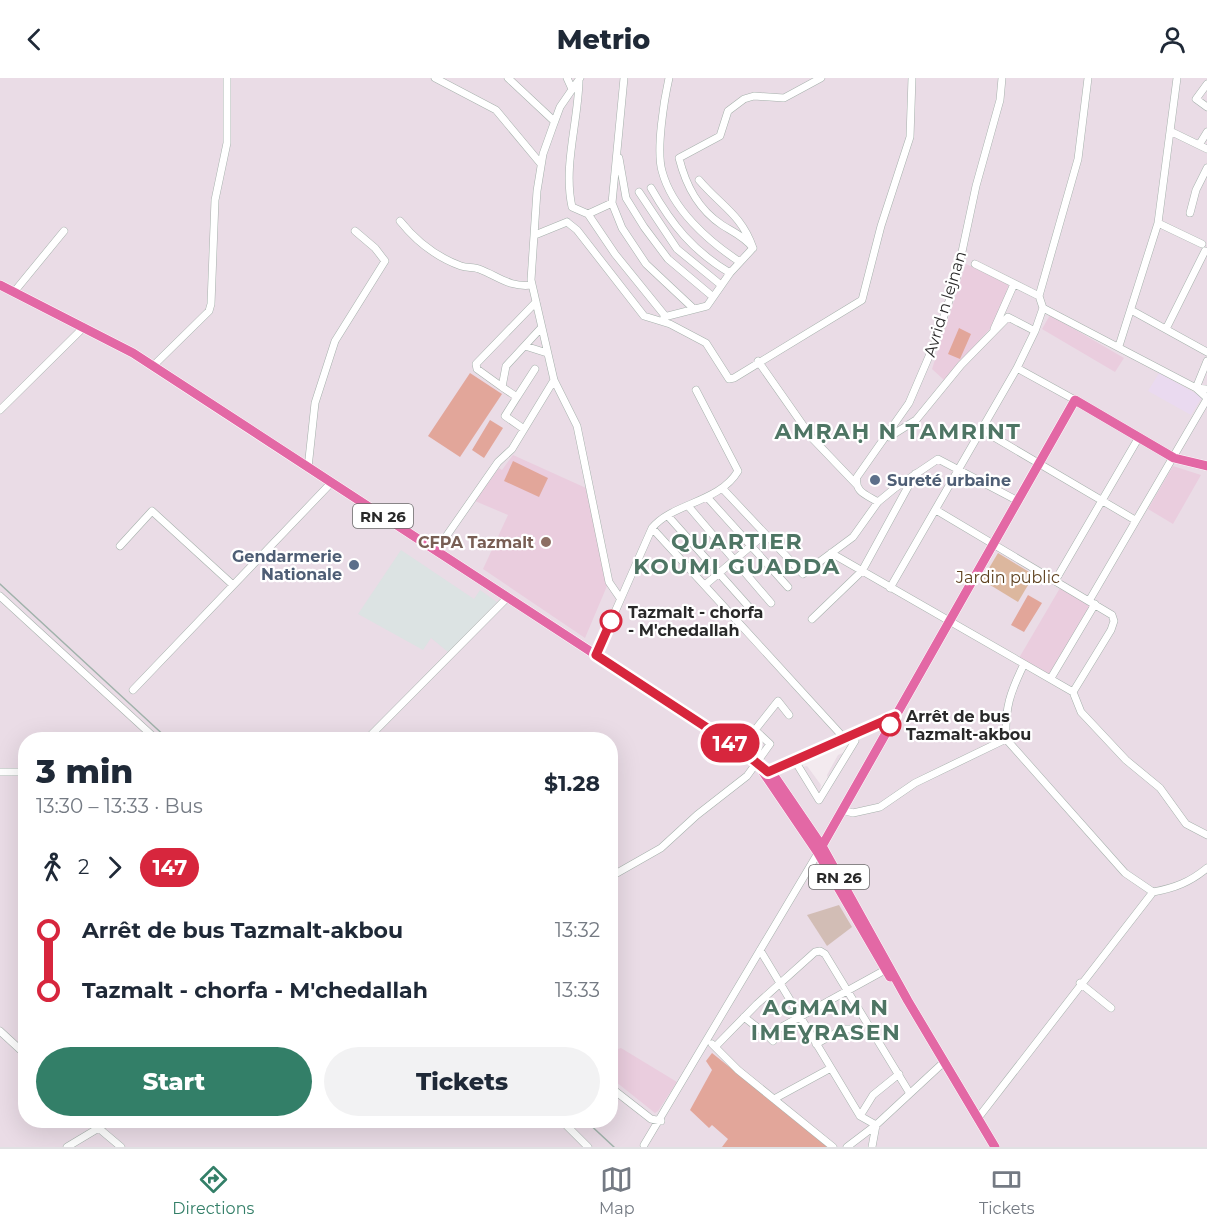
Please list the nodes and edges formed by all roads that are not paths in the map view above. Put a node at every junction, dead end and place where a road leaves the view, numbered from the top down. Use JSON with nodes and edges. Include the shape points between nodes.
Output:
{"nodes":[{"id":1,"x":227,"y":78,"type":"edge"},
{"id":2,"x":435,"y":78,"type":"edge"},
{"id":3,"x":508,"y":78,"type":"edge"},
{"id":4,"x":567,"y":78,"type":"edge"},
{"id":5,"x":624,"y":78,"type":"edge"},
{"id":6,"x":669,"y":78,"type":"edge"},
{"id":7,"x":821,"y":78,"type":"edge"},
{"id":8,"x":912,"y":78,"type":"edge"},
{"id":9,"x":1002,"y":78,"type":"edge"},
{"id":10,"x":1088,"y":78,"type":"edge"},
{"id":11,"x":1175,"y":79,"type":"edge"},
{"id":12,"x":580,"y":80,"type":"edge"},
{"id":13,"x":1207,"y":84,"type":"edge"},
{"id":14,"x":572,"y":89,"type":"junction"},
{"id":15,"x":1207,"y":107,"type":"edge"},
{"id":16,"x":554,"y":121,"type":"junction"},
{"id":17,"x":1172,"y":132,"type":"junction"},
{"id":18,"x":1207,"y":132,"type":"edge"},
{"id":19,"x":1199,"y":146,"type":"junction"},
{"id":20,"x":1207,"y":149,"type":"edge"},
{"id":21,"x":617,"y":150,"type":"junction"},
{"id":22,"x":542,"y":164,"type":"junction"},
{"id":23,"x":1207,"y":168,"type":"edge"},
{"id":24,"x":699,"y":180,"type":"dead end"},
{"id":25,"x":651,"y":188,"type":"dead end"},
{"id":26,"x":639,"y":192,"type":"dead end"},
{"id":27,"x":612,"y":203,"type":"junction"},
{"id":28,"x":572,"y":207,"type":"junction"},
{"id":29,"x":1190,"y":213,"type":"dead end"},
{"id":30,"x":588,"y":214,"type":"junction"},
{"id":31,"x":400,"y":221,"type":"dead end"},
{"id":32,"x":567,"y":222,"type":"junction"},
{"id":33,"x":1158,"y":223,"type":"junction"},
{"id":34,"x":64,"y":231,"type":"dead end"},
{"id":35,"x":355,"y":231,"type":"dead end"},
{"id":36,"x":535,"y":235,"type":"junction"},
{"id":37,"x":1205,"y":247,"type":"edge"},
{"id":38,"x":753,"y":248,"type":"junction"},
{"id":39,"x":740,"y":262,"type":"junction"},
{"id":40,"x":975,"y":264,"type":"dead end"},
{"id":41,"x":730,"y":273,"type":"junction"},
{"id":42,"x":1014,"y":284,"type":"junction"},
{"id":43,"x":0,"y":285,"type":"edge"},
{"id":44,"x":532,"y":285,"type":"junction"},
{"id":45,"x":721,"y":285,"type":"junction"},
{"id":46,"x":14,"y":292,"type":"junction"},
{"id":47,"x":712,"y":296,"type":"junction"},
{"id":48,"x":1040,"y":296,"type":"junction"},
{"id":49,"x":536,"y":302,"type":"junction"},
{"id":50,"x":1043,"y":308,"type":"junction"},
{"id":51,"x":694,"y":309,"type":"junction"},
{"id":52,"x":1131,"y":310,"type":"junction"},
{"id":53,"x":666,"y":317,"type":"junction"},
{"id":54,"x":656,"y":320,"type":"junction"},
{"id":55,"x":84,"y":327,"type":"junction"},
{"id":56,"x":541,"y":328,"type":"junction"},
{"id":57,"x":1166,"y":329,"type":"junction"},
{"id":58,"x":1035,"y":331,"type":"junction"},
{"id":59,"x":992,"y":334,"type":"junction"},
{"id":60,"x":525,"y":346,"type":"junction"},
{"id":61,"x":1119,"y":346,"type":"junction"},
{"id":62,"x":1207,"y":352,"type":"edge"},
{"id":63,"x":547,"y":354,"type":"junction"},
{"id":64,"x":1207,"y":360,"type":"edge"},
{"id":65,"x":758,"y":361,"type":"junction"},
{"id":66,"x":153,"y":366,"type":"junction"},
{"id":67,"x":1017,"y":368,"type":"junction"},
{"id":68,"x":535,"y":369,"type":"dead end"},
{"id":69,"x":554,"y":380,"type":"junction"},
{"id":70,"x":502,"y":387,"type":"junction"},
{"id":71,"x":1196,"y":388,"type":"junction"},
{"id":72,"x":1207,"y":389,"type":"edge"},
{"id":73,"x":696,"y":390,"type":"dead end"},
{"id":74,"x":517,"y":397,"type":"junction"},
{"id":75,"x":1207,"y":398,"type":"edge"},
{"id":76,"x":1075,"y":400,"type":"junction"},
{"id":77,"x":0,"y":410,"type":"edge"},
{"id":78,"x":897,"y":423,"type":"junction"},
{"id":79,"x":907,"y":428,"type":"junction"},
{"id":80,"x":524,"y":429,"type":"junction"},
{"id":81,"x":982,"y":430,"type":"junction"},
{"id":82,"x":1138,"y":437,"type":"junction"},
{"id":83,"x":887,"y":438,"type":"junction"},
{"id":84,"x":1207,"y":457,"type":"edge"},
{"id":85,"x":1174,"y":458,"type":"junction"},
{"id":86,"x":1040,"y":463,"type":"junction"},
{"id":87,"x":1207,"y":466,"type":"edge"},
{"id":88,"x":308,"y":468,"type":"junction"},
{"id":89,"x":959,"y":469,"type":"junction"},
{"id":90,"x":917,"y":472,"type":"junction"},
{"id":91,"x":331,"y":483,"type":"junction"},
{"id":92,"x":856,"y":484,"type":"junction"},
{"id":93,"x":722,"y":488,"type":"junction"},
{"id":94,"x":707,"y":496,"type":"junction"},
{"id":95,"x":1102,"y":500,"type":"junction"},
{"id":96,"x":1018,"y":501,"type":"junction"},
{"id":97,"x":878,"y":502,"type":"junction"},
{"id":98,"x":689,"y":507,"type":"junction"},
{"id":99,"x":936,"y":510,"type":"junction"},
{"id":100,"x":668,"y":516,"type":"junction"},
{"id":101,"x":1136,"y":520,"type":"junction"},
{"id":102,"x":652,"y":528,"type":"junction"},
{"id":103,"x":765,"y":534,"type":"junction"},
{"id":104,"x":993,"y":544,"type":"junction"},
{"id":105,"x":120,"y":546,"type":"dead end"},
{"id":106,"x":751,"y":546,"type":"junction"},
{"id":107,"x":436,"y":552,"type":"junction"},
{"id":108,"x":831,"y":553,"type":"junction"},
{"id":109,"x":734,"y":560,"type":"junction"},
{"id":110,"x":862,"y":571,"type":"junction"},
{"id":111,"x":719,"y":572,"type":"junction"},
{"id":112,"x":1055,"y":581,"type":"junction"},
{"id":113,"x":233,"y":585,"type":"junction"},
{"id":114,"x":705,"y":585,"type":"junction"},
{"id":115,"x":788,"y":586,"type":"dead end"},
{"id":116,"x":890,"y":588,"type":"junction"},
{"id":117,"x":0,"y":596,"type":"edge"},
{"id":118,"x":507,"y":598,"type":"junction"},
{"id":119,"x":620,"y":598,"type":"junction"},
{"id":120,"x":1092,"y":602,"type":"junction"},
{"id":121,"x":771,"y":603,"type":"dead end"},
{"id":122,"x":757,"y":616,"type":"dead end"},
{"id":123,"x":812,"y":619,"type":"dead end"},
{"id":124,"x":949,"y":622,"type":"junction"},
{"id":125,"x":596,"y":655,"type":"junction"},
{"id":126,"x":1024,"y":664,"type":"junction"},
{"id":127,"x":1051,"y":678,"type":"junction"},
{"id":128,"x":133,"y":690,"type":"dead end"},
{"id":129,"x":1072,"y":692,"type":"junction"},
{"id":130,"x":789,"y":715,"type":"dead end"},
{"id":131,"x":895,"y":716,"type":"junction"},
{"id":132,"x":148,"y":732,"type":"edge"},
{"id":133,"x":374,"y":732,"type":"edge"},
{"id":134,"x":845,"y":739,"type":"junction"},
{"id":135,"x":1006,"y":739,"type":"junction"},
{"id":136,"x":855,"y":741,"type":"dead end"},
{"id":137,"x":795,"y":761,"type":"junction"},
{"id":138,"x":756,"y":763,"type":"junction"},
{"id":139,"x":0,"y":772,"type":"edge"},
{"id":140,"x":18,"y":772,"type":"edge"},
{"id":141,"x":768,"y":772,"type":"junction"},
{"id":142,"x":842,"y":810,"type":"junction"},
{"id":143,"x":1207,"y":835,"type":"edge"},
{"id":144,"x":820,"y":849,"type":"junction"},
{"id":145,"x":1207,"y":868,"type":"edge"},
{"id":146,"x":618,"y":872,"type":"edge"},
{"id":147,"x":1154,"y":892,"type":"junction"},
{"id":148,"x":760,"y":950,"type":"junction"},
{"id":149,"x":885,"y":970,"type":"junction"},
{"id":150,"x":1080,"y":983,"type":"junction"},
{"id":151,"x":781,"y":985,"type":"junction"},
{"id":152,"x":847,"y":990,"type":"junction"},
{"id":153,"x":908,"y":1001,"type":"junction"},
{"id":154,"x":1111,"y":1008,"type":"dead end"},
{"id":155,"x":800,"y":1016,"type":"junction"},
{"id":156,"x":744,"y":1017,"type":"junction"},
{"id":157,"x":850,"y":1029,"type":"dead end"},
{"id":158,"x":0,"y":1031,"type":"edge"},
{"id":159,"x":767,"y":1035,"type":"junction"},
{"id":160,"x":707,"y":1041,"type":"junction"},
{"id":161,"x":773,"y":1041,"type":"dead end"},
{"id":162,"x":816,"y":1044,"type":"junction"},
{"id":163,"x":715,"y":1047,"type":"junction"},
{"id":164,"x":18,"y":1048,"type":"edge"},
{"id":165,"x":944,"y":1062,"type":"junction"},
{"id":166,"x":831,"y":1068,"type":"junction"},
{"id":167,"x":898,"y":1074,"type":"junction"},
{"id":168,"x":909,"y":1092,"type":"junction"},
{"id":169,"x":618,"y":1093,"type":"edge"},
{"id":170,"x":774,"y":1099,"type":"junction"},
{"id":171,"x":860,"y":1116,"type":"junction"},
{"id":172,"x":978,"y":1118,"type":"junction"},
{"id":173,"x":661,"y":1121,"type":"junction"},
{"id":174,"x":876,"y":1125,"type":"junction"},
{"id":175,"x":569,"y":1128,"type":"edge"},
{"id":176,"x":97,"y":1129,"type":"joint"},
{"id":177,"x":644,"y":1145,"type":"dead end"},
{"id":178,"x":67,"y":1147,"type":"edge"},
{"id":179,"x":121,"y":1147,"type":"edge"},
{"id":180,"x":588,"y":1147,"type":"edge"},
{"id":181,"x":833,"y":1147,"type":"edge"},
{"id":182,"x":847,"y":1147,"type":"edge"},
{"id":183,"x":872,"y":1147,"type":"edge"},
{"id":184,"x":995,"y":1147,"type":"edge"}],
"edges":[{"from":1,"to":66,"type":"street","via":[[227,143],[215,200],[211,304],[209,311]]},
{"from":2,"to":22,"type":"street","via":[[496,110]]},
{"from":3,"to":16,"type":"street"},
{"from":4,"to":14,"type":"street"},
{"from":5,"to":21,"type":"street"},
{"from":6,"to":39,"type":"street","via":[[660,158],[665,179],[698,228]]},
{"from":7,"to":38,"type":"street","via":[[784,98],[744,99],[728,111],[720,136],[679,158],[684,180],[699,204]]},
{"from":8,"to":65,"type":"street","via":[[910,137],[862,300]]},
{"from":9,"to":78,"type":"street","name":"Avrid n lejnan","via":[[956,280],[930,357]]},
{"from":10,"to":48,"type":"street","via":[[1078,159]]},
{"from":11,"to":17,"type":"street"},
{"from":12,"to":14,"type":"street"},
{"from":12,"to":28,"type":"street","via":[[569,173]]},
{"from":13,"to":15,"type":"street","via":[[1196,99]]},
{"from":14,"to":16,"type":"street"},
{"from":16,"to":22,"type":"street"},
{"from":17,"to":19,"type":"street"},
{"from":17,"to":33,"type":"street"},
{"from":18,"to":19,"type":"street"},
{"from":19,"to":20,"type":"street"},
{"from":21,"to":27,"type":"street"},
{"from":21,"to":47,"type":"street","via":[[626,198],[644,227],[668,259]]},
{"from":22,"to":36,"type":"street"},
{"from":23,"to":29,"type":"street"},
{"from":24,"to":38,"type":"street","via":[[740,219]]},
{"from":25,"to":41,"type":"street","via":[[680,234]]},
{"from":26,"to":45,"type":"street","via":[[677,249]]},
{"from":27,"to":30,"type":"street"},
{"from":27,"to":51,"type":"street","via":[[622,228],[646,264]]},
{"from":28,"to":30,"type":"street"},
{"from":28,"to":32,"type":"street"},
{"from":30,"to":53,"type":"street"},
{"from":31,"to":44,"type":"street","via":[[424,246],[459,265],[479,269],[504,282]]},
{"from":32,"to":36,"type":"street"},
{"from":32,"to":54,"type":"street","via":[[634,305]]},
{"from":33,"to":37,"type":"street"},
{"from":33,"to":52,"type":"street"},
{"from":34,"to":46,"type":"street"},
{"from":35,"to":88,"type":"street","via":[[385,261],[335,341],[315,403]]},
{"from":36,"to":44,"type":"street"},
{"from":37,"to":57,"type":"street"},
{"from":38,"to":39,"type":"street"},
{"from":39,"to":41,"type":"street"},
{"from":40,"to":42,"type":"street"},
{"from":41,"to":45,"type":"street"},
{"from":42,"to":48,"type":"street"},
{"from":42,"to":59,"type":"street"},
{"from":43,"to":46,"type":"main road","number":"RN 26"},
{"from":44,"to":49,"type":"street"},
{"from":45,"to":47,"type":"street"},
{"from":46,"to":55,"type":"main road","number":"RN 26"},
{"from":47,"to":51,"type":"street","via":[[707,306]]},
{"from":48,"to":50,"type":"street"},
{"from":49,"to":56,"type":"street"},
{"from":49,"to":70,"type":"street","via":[[476,364],[477,369]]},
{"from":50,"to":58,"type":"street"},
{"from":50,"to":61,"type":"street"},
{"from":51,"to":53,"type":"street"},
{"from":52,"to":57,"type":"street"},
{"from":52,"to":61,"type":"street"},
{"from":53,"to":54,"type":"street"},
{"from":54,"to":65,"type":"street","via":[[706,343],[729,378]]},
{"from":55,"to":66,"type":"main road","number":"RN 26"},
{"from":55,"to":77,"type":"street"},
{"from":56,"to":60,"type":"street"},
{"from":56,"to":63,"type":"street"},
{"from":57,"to":62,"type":"street"},
{"from":58,"to":59,"type":"street","via":[[1008,317]]},
{"from":58,"to":67,"type":"street"},
{"from":59,"to":79,"type":"street"},
{"from":60,"to":63,"type":"street"},
{"from":60,"to":70,"type":"street","via":[[506,366]]},
{"from":61,"to":71,"type":"street"},
{"from":63,"to":69,"type":"street"},
{"from":64,"to":71,"type":"street"},
{"from":65,"to":92,"type":"street","via":[[812,438]]},
{"from":66,"to":88,"type":"main road","number":"RN 26"},
{"from":67,"to":76,"type":"street"},
{"from":67,"to":81,"type":"street"},
{"from":68,"to":74,"type":"street"},
{"from":69,"to":80,"type":"street"},
{"from":69,"to":119,"type":"street","via":[[577,426],[609,582]]},
{"from":70,"to":74,"type":"street"},
{"from":71,"to":72,"type":"street"},
{"from":71,"to":75,"type":"street"},
{"from":73,"to":93,"type":"street","via":[[738,471]]},
{"from":74,"to":80,"type":"street","via":[[506,416]]},
{"from":75,"to":85,"type":"street"},
{"from":76,"to":82,"type":"main road"},
{"from":76,"to":86,"type":"main road"},
{"from":78,"to":79,"type":"street"},
{"from":78,"to":83,"type":"street","name":"Avrid n lejnan"},
{"from":79,"to":83,"type":"street"},
{"from":80,"to":107,"type":"street"},
{"from":81,"to":86,"type":"street"},
{"from":81,"to":89,"type":"street"},
{"from":82,"to":85,"type":"main road"},
{"from":82,"to":95,"type":"street"},
{"from":83,"to":92,"type":"street","name":"Avrid n lejnan","via":[[857,477]]},
{"from":84,"to":87,"type":"street"},
{"from":85,"to":87,"type":"main road"},
{"from":85,"to":101,"type":"street"},
{"from":86,"to":95,"type":"street"},
{"from":86,"to":96,"type":"main road"},
{"from":88,"to":91,"type":"main road","number":"RN 26"},
{"from":89,"to":90,"type":"street","via":[[938,459]]},
{"from":89,"to":96,"type":"street"},
{"from":89,"to":99,"type":"street"},
{"from":90,"to":97,"type":"street"},
{"from":90,"to":110,"type":"street"},
{"from":91,"to":107,"type":"main road","number":"RN 26"},
{"from":91,"to":113,"type":"street"},
{"from":92,"to":97,"type":"street","via":[[858,490]]},
{"from":93,"to":94,"type":"street"},
{"from":93,"to":103,"type":"street"},
{"from":94,"to":98,"type":"street"},
{"from":94,"to":106,"type":"street"},
{"from":95,"to":101,"type":"street"},
{"from":95,"to":112,"type":"street"},
{"from":96,"to":104,"type":"main road"},
{"from":97,"to":108,"type":"street","via":[[853,537]]},
{"from":98,"to":100,"type":"street"},
{"from":98,"to":109,"type":"street"},
{"from":99,"to":104,"type":"street"},
{"from":99,"to":116,"type":"street"},
{"from":100,"to":102,"type":"street"},
{"from":100,"to":111,"type":"street"},
{"from":101,"to":120,"type":"street"},
{"from":102,"to":114,"type":"street"},
{"from":102,"to":119,"type":"street"},
{"from":103,"to":106,"type":"street"},
{"from":103,"to":108,"type":"street","via":[[803,574]]},
{"from":104,"to":112,"type":"street"},
{"from":104,"to":124,"type":"main road"},
{"from":105,"to":113,"type":"street","via":[[152,511]]},
{"from":106,"to":109,"type":"street"},
{"from":106,"to":115,"type":"street"},
{"from":107,"to":118,"type":"main road","number":"RN 26"},
{"from":108,"to":110,"type":"street"},
{"from":109,"to":111,"type":"street"},
{"from":109,"to":121,"type":"street"},
{"from":110,"to":116,"type":"street"},
{"from":110,"to":123,"type":"street"},
{"from":111,"to":114,"type":"street"},
{"from":111,"to":122,"type":"street"},
{"from":112,"to":120,"type":"street"},
{"from":113,"to":128,"type":"street"},
{"from":114,"to":134,"type":"street"},
{"from":116,"to":124,"type":"street"},
{"from":117,"to":132,"type":"street"},
{"from":118,"to":125,"type":"main road","number":"RN 26"},
{"from":118,"to":133,"type":"street"},
{"from":119,"to":125,"type":"street"},
{"from":120,"to":127,"type":"street"},
{"from":120,"to":129,"type":"street","via":[[1112,615],[1114,621]]},
{"from":124,"to":126,"type":"street"},
{"from":124,"to":131,"type":"main road"},
{"from":125,"to":138,"type":"main road","number":"RN 26"},
{"from":126,"to":127,"type":"street"},
{"from":126,"to":135,"type":"street","via":[[1006,705]]},
{"from":127,"to":129,"type":"street"},
{"from":129,"to":143,"type":"street","via":[[1081,712],[1126,760],[1160,788],[1186,824]]},
{"from":130,"to":138,"type":"street","via":[[778,701],[755,730],[771,744]]},
{"from":131,"to":134,"type":"street"},
{"from":131,"to":142,"type":"main road"},
{"from":134,"to":137,"type":"street"},
{"from":135,"to":142,"type":"street","via":[[915,783],[880,807],[853,813]]},
{"from":135,"to":147,"type":"street","via":[[1125,873]]},
{"from":136,"to":137,"type":"street","via":[[819,800]]},
{"from":137,"to":141,"type":"street"},
{"from":138,"to":141,"type":"main road","number":"RN 26"},
{"from":138,"to":144,"type":"main road","number":"RN 26"},
{"from":138,"to":146,"type":"street","via":[[747,776],[661,848]]},
{"from":139,"to":140,"type":"street"},
{"from":141,"to":144,"type":"main road","number":"RN 26"},
{"from":142,"to":144,"type":"main road"},
{"from":144,"to":148,"type":"street"},
{"from":144,"to":149,"type":"main road","number":"RN 26"},
{"from":144,"to":153,"type":"main road","number":"RN 26"},
{"from":145,"to":147,"type":"street","via":[[1192,880]]},
{"from":147,"to":150,"type":"street"},
{"from":148,"to":151,"type":"street"},
{"from":148,"to":160,"type":"street"},
{"from":149,"to":152,"type":"street"},
{"from":149,"to":153,"type":"main road","number":"RN 26"},
{"from":150,"to":154,"type":"street"},
{"from":150,"to":172,"type":"street"},
{"from":151,"to":152,"type":"street","via":[[820,951]]},
{"from":151,"to":155,"type":"street"},
{"from":151,"to":156,"type":"street"},
{"from":152,"to":155,"type":"street"},
{"from":152,"to":167,"type":"street"},
{"from":153,"to":165,"type":"main road","number":"RN 26"},
{"from":155,"to":159,"type":"street"},
{"from":155,"to":162,"type":"street"},
{"from":156,"to":159,"type":"street"},
{"from":156,"to":163,"type":"street"},
{"from":157,"to":162,"type":"street"},
{"from":158,"to":164,"type":"street"},
{"from":159,"to":161,"type":"street"},
{"from":160,"to":163,"type":"street"},
{"from":160,"to":173,"type":"street"},
{"from":162,"to":166,"type":"street"},
{"from":163,"to":170,"type":"street"},
{"from":165,"to":168,"type":"street"},
{"from":165,"to":172,"type":"main road","number":"RN 26"},
{"from":166,"to":170,"type":"street"},
{"from":166,"to":171,"type":"street"},
{"from":167,"to":168,"type":"street"},
{"from":167,"to":171,"type":"street","via":[[873,1095]]},
{"from":168,"to":174,"type":"street"},
{"from":169,"to":173,"type":"street","via":[[651,1119]]},
{"from":170,"to":181,"type":"street"},
{"from":171,"to":174,"type":"street"},
{"from":172,"to":184,"type":"main road","number":"RN 26"},
{"from":173,"to":177,"type":"street"},
{"from":174,"to":182,"type":"street"},
{"from":174,"to":183,"type":"street"},
{"from":175,"to":180,"type":"street"},
{"from":176,"to":178,"type":"street"},
{"from":176,"to":179,"type":"street"}]}
